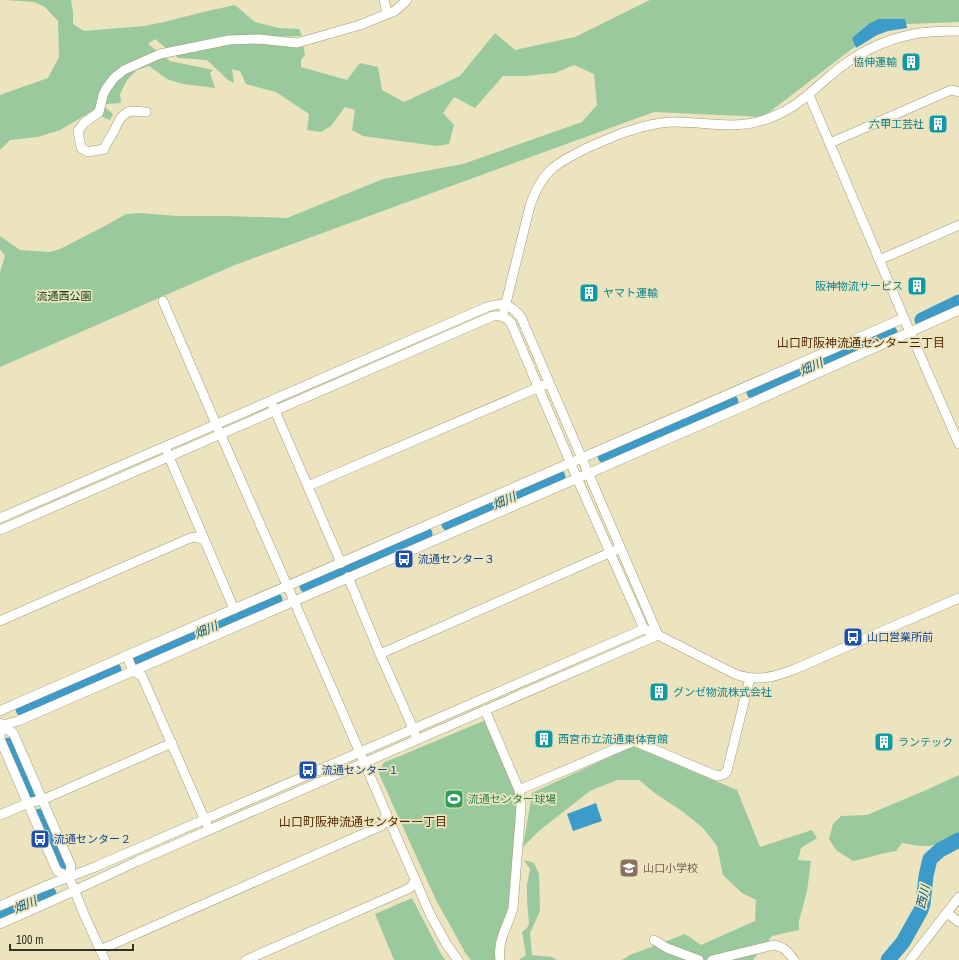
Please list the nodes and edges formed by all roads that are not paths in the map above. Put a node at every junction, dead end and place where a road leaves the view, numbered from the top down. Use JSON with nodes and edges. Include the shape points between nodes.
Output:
{"nodes":[{"id":1,"x":384,"y":0,"type":"edge"},
{"id":2,"x":407,"y":0,"type":"edge"},
{"id":3,"x":387,"y":14,"type":"junction"},
{"id":4,"x":959,"y":31,"type":"edge"},
{"id":5,"x":959,"y":92,"type":"edge"},
{"id":6,"x":809,"y":95,"type":"junction"},
{"id":7,"x":146,"y":112,"type":"dead end"},
{"id":8,"x":830,"y":143,"type":"junction"},
{"id":9,"x":959,"y":225,"type":"edge"},
{"id":10,"x":879,"y":260,"type":"junction"},
{"id":11,"x":163,"y":301,"type":"dead end"},
{"id":12,"x":505,"y":305,"type":"junction"},
{"id":13,"x":959,"y":310,"type":"edge"},
{"id":14,"x":503,"y":316,"type":"junction"},
{"id":15,"x":904,"y":318,"type":"junction"},
{"id":16,"x":910,"y":332,"type":"junction"},
{"id":17,"x":549,"y":383,"type":"junction"},
{"id":18,"x":538,"y":387,"type":"junction"},
{"id":19,"x":737,"y":390,"type":"junction"},
{"id":20,"x":271,"y":400,"type":"junction"},
{"id":21,"x":744,"y":406,"type":"junction"},
{"id":22,"x":275,"y":410,"type":"junction"},
{"id":23,"x":216,"y":424,"type":"junction"},
{"id":24,"x":220,"y":434,"type":"junction"},
{"id":25,"x":959,"y":444,"type":"edge"},
{"id":26,"x":165,"y":447,"type":"junction"},
{"id":27,"x":169,"y":456,"type":"junction"},
{"id":28,"x":582,"y":458,"type":"junction"},
{"id":29,"x":571,"y":462,"type":"junction"},
{"id":30,"x":588,"y":473,"type":"junction"},
{"id":31,"x":577,"y":478,"type":"junction"},
{"id":32,"x":308,"y":486,"type":"junction"},
{"id":33,"x":0,"y":518,"type":"edge"},
{"id":34,"x":435,"y":521,"type":"junction"},
{"id":35,"x":0,"y":530,"type":"edge"},
{"id":36,"x":442,"y":536,"type":"junction"},
{"id":37,"x":204,"y":540,"type":"junction"},
{"id":38,"x":621,"y":548,"type":"junction"},
{"id":39,"x":611,"y":553,"type":"junction"},
{"id":40,"x":341,"y":563,"type":"junction"},
{"id":41,"x":348,"y":577,"type":"junction"},
{"id":42,"x":287,"y":586,"type":"junction"},
{"id":43,"x":959,"y":598,"type":"edge"},
{"id":44,"x":294,"y":601,"type":"junction"},
{"id":45,"x":234,"y":609,"type":"junction"},
{"id":46,"x":0,"y":621,"type":"edge"},
{"id":47,"x":644,"y":629,"type":"junction"},
{"id":48,"x":658,"y":635,"type":"junction"},
{"id":49,"x":380,"y":654,"type":"junction"},
{"id":50,"x":127,"y":656,"type":"junction"},
{"id":51,"x":133,"y":671,"type":"junction"},
{"id":52,"x":750,"y":678,"type":"junction"},
{"id":53,"x":485,"y":710,"type":"junction"},
{"id":54,"x":0,"y":712,"type":"edge"},
{"id":55,"x":0,"y":725,"type":"edge"},
{"id":56,"x":413,"y":729,"type":"junction"},
{"id":57,"x":417,"y":739,"type":"junction"},
{"id":58,"x":172,"y":743,"type":"junction"},
{"id":59,"x":360,"y":753,"type":"junction"},
{"id":60,"x":364,"y":763,"type":"junction"},
{"id":61,"x":519,"y":790,"type":"junction"},
{"id":62,"x":42,"y":800,"type":"junction"},
{"id":63,"x":28,"y":803,"type":"junction"},
{"id":64,"x":386,"y":814,"type":"junction"},
{"id":65,"x":0,"y":815,"type":"edge"},
{"id":66,"x":205,"y":820,"type":"junction"},
{"id":67,"x":209,"y":830,"type":"junction"},
{"id":68,"x":69,"y":878,"type":"junction"},
{"id":69,"x":415,"y":879,"type":"junction"},
{"id":70,"x":74,"y":890,"type":"junction"},
{"id":71,"x":959,"y":897,"type":"edge"},
{"id":72,"x":0,"y":906,"type":"edge"},
{"id":73,"x":947,"y":913,"type":"junction"},
{"id":74,"x":959,"y":922,"type":"edge"},
{"id":75,"x":0,"y":924,"type":"edge"},
{"id":76,"x":654,"y":940,"type":"dead end"},
{"id":77,"x":100,"y":950,"type":"junction"},
{"id":78,"x":105,"y":960,"type":"edge"},
{"id":79,"x":246,"y":960,"type":"edge"},
{"id":80,"x":458,"y":960,"type":"edge"},
{"id":81,"x":500,"y":960,"type":"edge"},
{"id":82,"x":700,"y":960,"type":"edge"},
{"id":83,"x":712,"y":960,"type":"edge"},
{"id":84,"x":794,"y":960,"type":"edge"},
{"id":85,"x":910,"y":960,"type":"edge"}],
"edges":[{"from":1,"to":3,"type":"street"},
{"from":2,"to":3,"type":"street","via":[[395,11]]},
{"from":3,"to":7,"type":"street","via":[[360,25],[297,43],[259,39],[229,40],[160,54],[124,70],[114,78],[103,96],[100,112],[84,123],[78,131],[81,148],[88,152],[104,149],[123,116],[130,112]]},
{"from":4,"to":6,"type":"street","via":[[899,37],[863,52]]},
{"from":5,"to":8,"type":"street","via":[[951,90]]},
{"from":6,"to":8,"type":"street"},
{"from":6,"to":12,"type":"street","via":[[786,111],[757,122],[727,126],[670,122],[654,124],[624,132],[563,160],[546,175],[534,194]]},
{"from":8,"to":10,"type":"street"},
{"from":9,"to":10,"type":"street"},
{"from":10,"to":15,"type":"street"},
{"from":11,"to":23,"type":"street"},
{"from":12,"to":14,"type":"street"},
{"from":12,"to":17,"type":"street","via":[[521,317]]},
{"from":12,"to":20,"type":"street","via":[[487,307]]},
{"from":13,"to":16,"type":"street"},
{"from":14,"to":18,"type":"street","via":[[511,323]]},
{"from":14,"to":22,"type":"street","via":[[492,316]]},
{"from":15,"to":16,"type":"street"},
{"from":15,"to":19,"type":"street"},
{"from":16,"to":21,"type":"street"},
{"from":16,"to":25,"type":"street"},
{"from":17,"to":18,"type":"street"},
{"from":17,"to":28,"type":"street"},
{"from":18,"to":29,"type":"street"},
{"from":18,"to":32,"type":"street"},
{"from":19,"to":21,"type":"street"},
{"from":19,"to":28,"type":"street"},
{"from":20,"to":22,"type":"street"},
{"from":20,"to":23,"type":"street"},
{"from":21,"to":30,"type":"street"},
{"from":22,"to":24,"type":"street"},
{"from":22,"to":32,"type":"street"},
{"from":23,"to":24,"type":"street"},
{"from":23,"to":26,"type":"street"},
{"from":24,"to":27,"type":"street"},
{"from":24,"to":42,"type":"street"},
{"from":26,"to":27,"type":"street"},
{"from":26,"to":33,"type":"street"},
{"from":27,"to":35,"type":"street"},
{"from":27,"to":37,"type":"street"},
{"from":28,"to":29,"type":"street"},
{"from":28,"to":30,"type":"street"},
{"from":29,"to":31,"type":"street"},
{"from":29,"to":34,"type":"street"},
{"from":30,"to":31,"type":"street"},
{"from":30,"to":38,"type":"street"},
{"from":31,"to":36,"type":"street"},
{"from":31,"to":39,"type":"street"},
{"from":32,"to":40,"type":"street"},
{"from":34,"to":36,"type":"street"},
{"from":34,"to":40,"type":"street"},
{"from":36,"to":41,"type":"street"},
{"from":37,"to":45,"type":"street"},
{"from":37,"to":46,"type":"street","via":[[190,538]]},
{"from":38,"to":39,"type":"street"},
{"from":38,"to":48,"type":"street"},
{"from":39,"to":47,"type":"street"},
{"from":39,"to":49,"type":"street"},
{"from":40,"to":42,"type":"street"},
{"from":41,"to":44,"type":"street"},
{"from":41,"to":49,"type":"street"},
{"from":42,"to":44,"type":"street"},
{"from":42,"to":45,"type":"street"},
{"from":43,"to":52,"type":"street","via":[[790,671],[772,677]]},
{"from":44,"to":51,"type":"street"},
{"from":44,"to":59,"type":"street"},
{"from":45,"to":50,"type":"street"},
{"from":47,"to":48,"type":"street"},
{"from":47,"to":56,"type":"street"},
{"from":48,"to":52,"type":"street","via":[[735,674]]},
{"from":48,"to":53,"type":"street"},
{"from":49,"to":56,"type":"street"},
{"from":50,"to":51,"type":"street"},
{"from":50,"to":54,"type":"street"},
{"from":51,"to":55,"type":"street","via":[[18,721]]},
{"from":51,"to":58,"type":"street","via":[[142,676]]},
{"from":52,"to":61,"type":"street","via":[[727,771],[723,774],[717,776],[634,741]]},
{"from":53,"to":57,"type":"street"},
{"from":53,"to":61,"type":"street"},
{"from":55,"to":62,"type":"street","via":[[13,733]]},
{"from":55,"to":63,"type":"street","via":[[0,739]]},
{"from":56,"to":57,"type":"street"},
{"from":56,"to":59,"type":"street"},
{"from":57,"to":60,"type":"street"},
{"from":58,"to":62,"type":"street"},
{"from":58,"to":66,"type":"street"},
{"from":59,"to":60,"type":"street"},
{"from":59,"to":66,"type":"street"},
{"from":60,"to":64,"type":"street"},
{"from":60,"to":67,"type":"street"},
{"from":61,"to":81,"type":"street","via":[[521,807],[513,908],[500,941]]},
{"from":62,"to":63,"type":"street"},
{"from":62,"to":68,"type":"street","via":[[71,866]]},
{"from":63,"to":65,"type":"street"},
{"from":63,"to":68,"type":"street","via":[[57,871]]},
{"from":64,"to":69,"type":"street"},
{"from":64,"to":77,"type":"street","via":[[385,822],[381,826]]},
{"from":66,"to":67,"type":"street"},
{"from":66,"to":68,"type":"street"},
{"from":67,"to":70,"type":"street"},
{"from":68,"to":70,"type":"street"},
{"from":68,"to":72,"type":"street"},
{"from":69,"to":79,"type":"street","via":[[408,889]]},
{"from":69,"to":80,"type":"street","via":[[430,914]]},
{"from":70,"to":75,"type":"street"},
{"from":70,"to":77,"type":"street"},
{"from":71,"to":73,"type":"street"},
{"from":73,"to":74,"type":"street"},
{"from":73,"to":85,"type":"street"},
{"from":76,"to":82,"type":"street","via":[[667,948]]},
{"from":77,"to":78,"type":"street"},
{"from":83,"to":84,"type":"street","via":[[774,945],[783,947]]}]}
